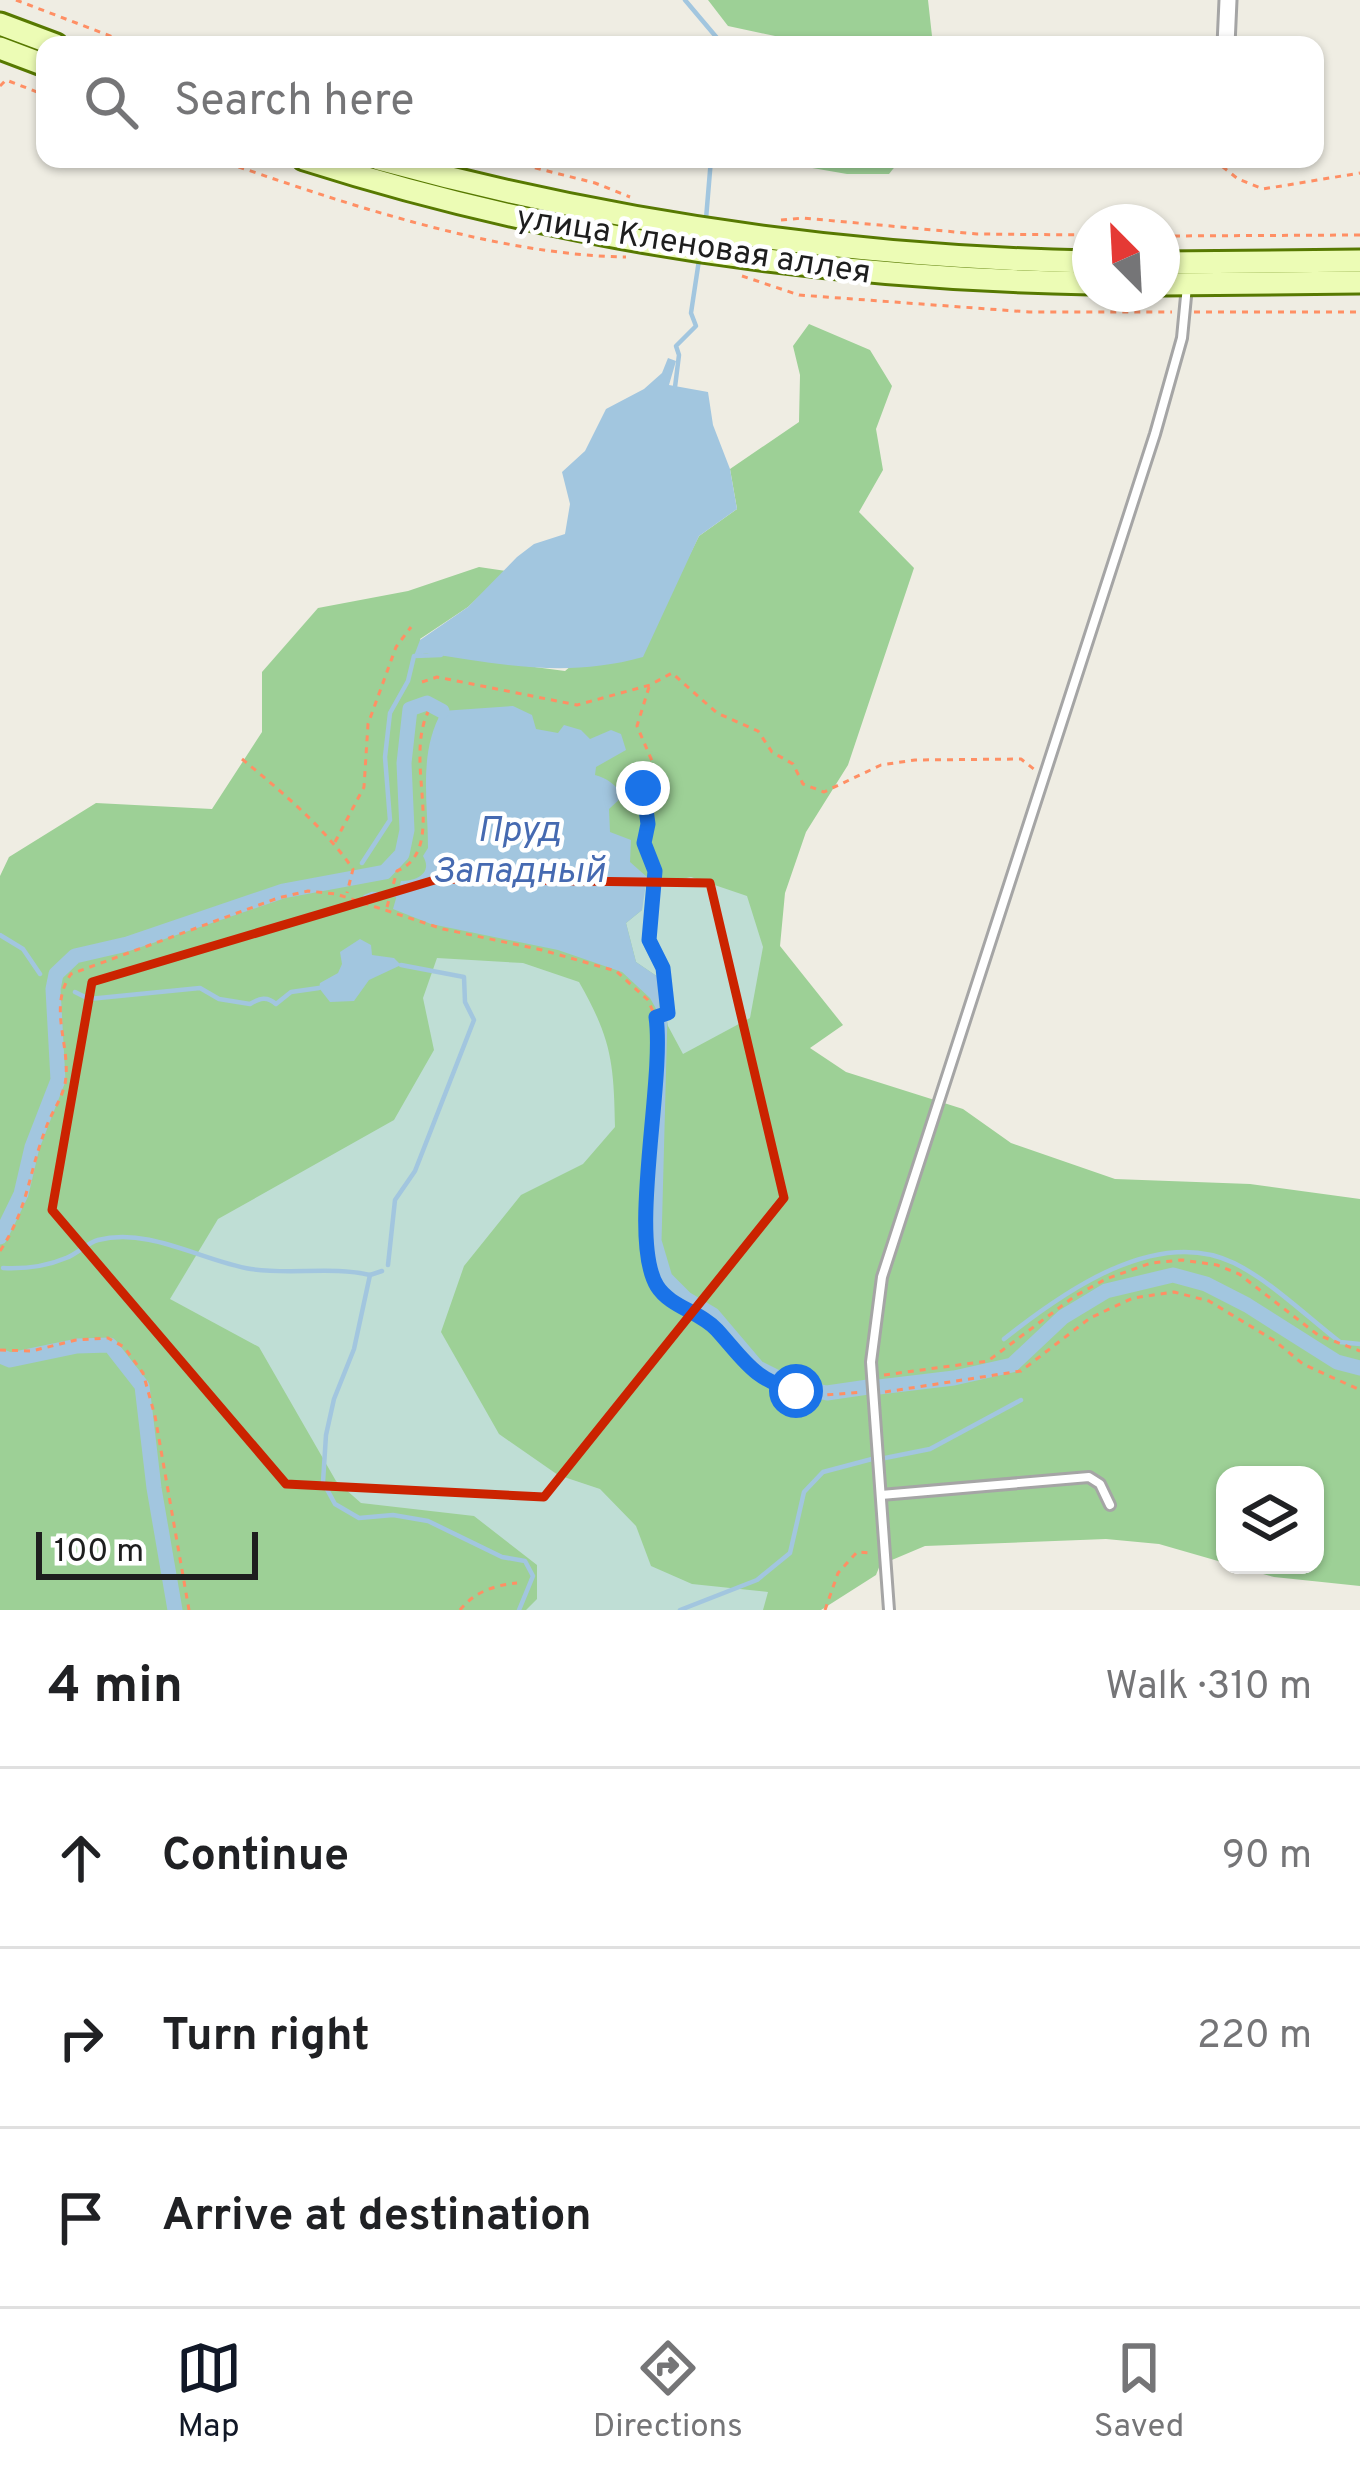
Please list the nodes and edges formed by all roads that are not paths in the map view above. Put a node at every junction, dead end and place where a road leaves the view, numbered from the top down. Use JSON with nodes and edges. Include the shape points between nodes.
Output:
{"nodes":[{"id":1,"x":1228,"y":0,"type":"edge"},
{"id":2,"x":1226,"y":36,"type":"edge"},
{"id":3,"x":6,"y":40,"type":"edge"},
{"id":4,"x":36,"y":43,"type":"edge"},
{"id":5,"x":36,"y":58,"type":"edge"},
{"id":6,"x":335,"y":168,"type":"edge"},
{"id":7,"x":413,"y":168,"type":"edge"},
{"id":8,"x":666,"y":234,"type":"junction"},
{"id":9,"x":727,"y":253,"type":"junction"},
{"id":10,"x":1072,"y":261,"type":"edge"},
{"id":11,"x":1360,"y":261,"type":"edge"},
{"id":12,"x":1180,"y":263,"type":"edge"},
{"id":13,"x":1072,"y":282,"type":"edge"},
{"id":14,"x":1360,"y":282,"type":"edge"},
{"id":15,"x":1180,"y":284,"type":"edge"},
{"id":16,"x":1187,"y":284,"type":"junction"},
{"id":17,"x":881,"y":1495,"type":"junction"},
{"id":18,"x":1110,"y":1505,"type":"dead end"},
{"id":19,"x":889,"y":1610,"type":"edge"}],
"edges":[{"from":1,"to":2,"type":"street"},
{"from":3,"to":4,"type":"street"},
{"from":3,"to":5,"type":"street"},
{"from":6,"to":8,"type":"street","name":"улица Кленовая аллея","via":[[450,201]]},
{"from":7,"to":8,"type":"street","name":"улица Кленовая аллея"},
{"from":8,"to":9,"type":"street","name":"улица Кленовая аллея"},
{"from":9,"to":10,"type":"street","name":"улица Кленовая аллея"},
{"from":9,"to":13,"type":"street","name":"улица Кленовая аллея","via":[[888,273]]},
{"from":11,"to":12,"type":"street"},
{"from":14,"to":16,"type":"street"},
{"from":15,"to":16,"type":"street"},
{"from":16,"to":17,"type":"lane","via":[[1172,378],[882,1277],[872,1376]]},
{"from":17,"to":18,"type":"lane","via":[[1089,1477]]},
{"from":17,"to":19,"type":"lane"}]}
